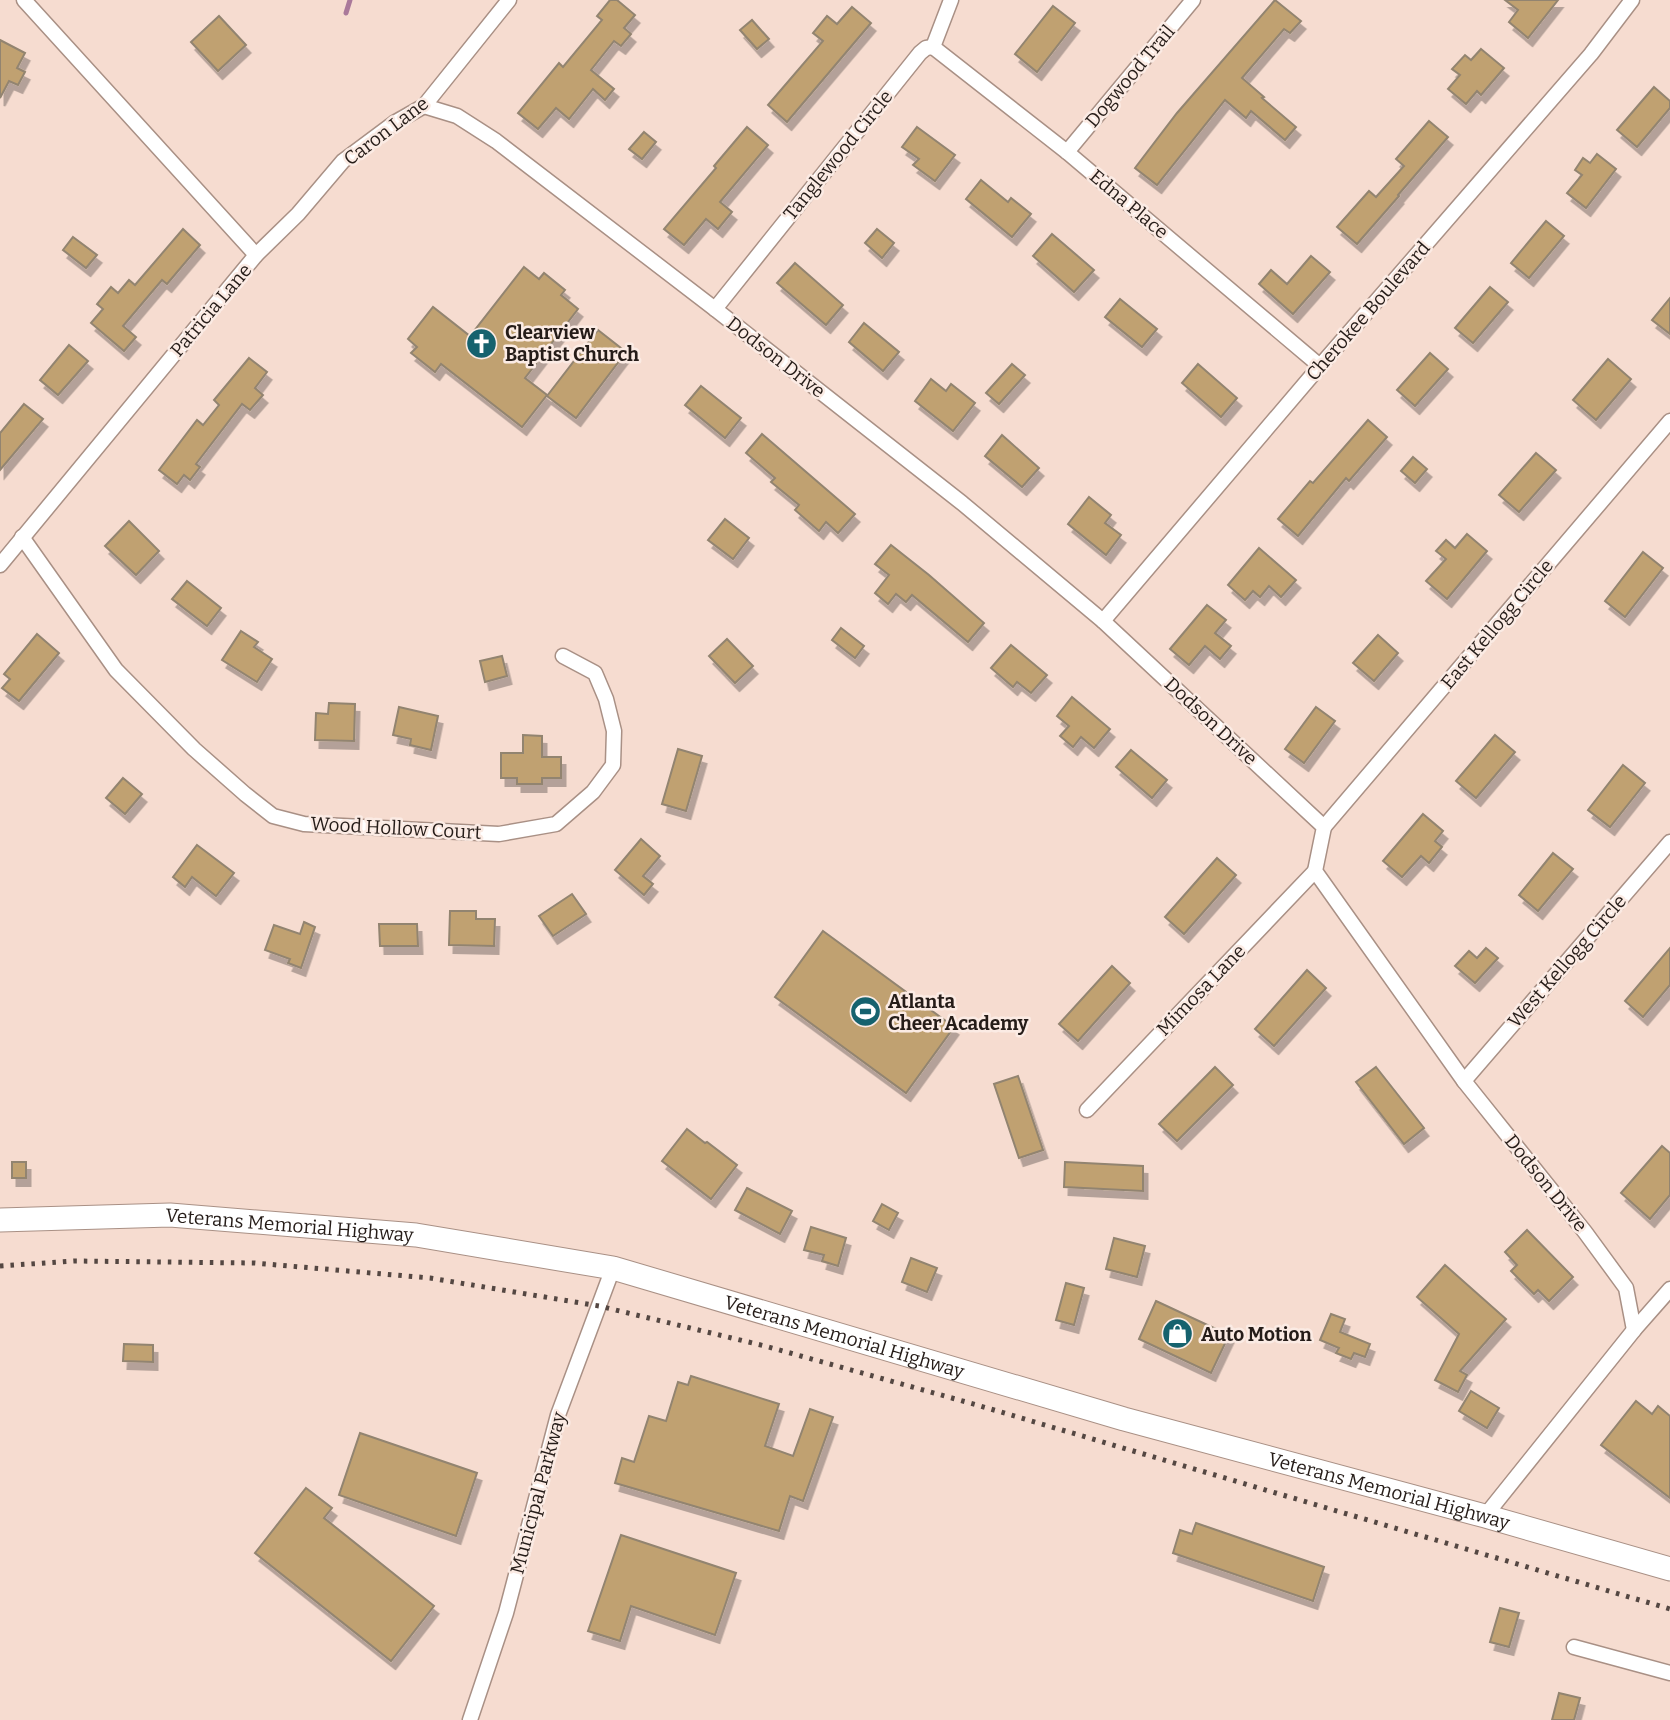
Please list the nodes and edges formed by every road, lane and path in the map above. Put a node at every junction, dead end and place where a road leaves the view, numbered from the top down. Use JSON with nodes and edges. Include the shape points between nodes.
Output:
{"nodes":[{"id":1,"x":24,"y":0,"type":"edge"},
{"id":2,"x":509,"y":0,"type":"edge"},
{"id":3,"x":951,"y":0,"type":"edge"},
{"id":4,"x":1193,"y":0,"type":"edge"},
{"id":5,"x":1632,"y":0,"type":"edge"},
{"id":6,"x":933,"y":47,"type":"junction"},
{"id":7,"x":424,"y":106,"type":"junction"},
{"id":8,"x":1067,"y":152,"type":"junction"},
{"id":9,"x":256,"y":255,"type":"junction"},
{"id":10,"x":715,"y":309,"type":"junction"},
{"id":11,"x":1320,"y":366,"type":"junction"},
{"id":12,"x":1670,"y":421,"type":"edge"},
{"id":13,"x":22,"y":537,"type":"junction"},
{"id":14,"x":0,"y":565,"type":"edge"},
{"id":15,"x":1103,"y":621,"type":"junction"},
{"id":16,"x":563,"y":656,"type":"dead end"},
{"id":17,"x":1324,"y":827,"type":"junction"},
{"id":18,"x":1670,"y":842,"type":"edge"},
{"id":19,"x":1315,"y":871,"type":"junction"},
{"id":20,"x":1464,"y":1080,"type":"junction"},
{"id":21,"x":1087,"y":1110,"type":"dead end"},
{"id":22,"x":0,"y":1220,"type":"edge"},
{"id":23,"x":613,"y":1268,"type":"junction"},
{"id":24,"x":1670,"y":1289,"type":"edge"},
{"id":25,"x":1634,"y":1330,"type":"junction"},
{"id":26,"x":1485,"y":1516,"type":"junction"},
{"id":27,"x":1670,"y":1569,"type":"edge"},
{"id":28,"x":1574,"y":1647,"type":"dead end"},
{"id":29,"x":1670,"y":1673,"type":"edge"},
{"id":30,"x":470,"y":1720,"type":"edge"}],
"edges":[{"from":1,"to":9,"type":"street","name":"Patricia Lane"},
{"from":2,"to":7,"type":"street","name":"Caron Lane"},
{"from":3,"to":6,"type":"street"},
{"from":4,"to":8,"type":"street","name":"Dogwood Trail"},
{"from":5,"to":11,"type":"street","name":"Cherokee Boulevard","via":[[1591,54]]},
{"from":6,"to":8,"type":"street","name":"Edna Place"},
{"from":6,"to":10,"type":"street","name":"Tanglewood Circle","via":[[919,53]]},
{"from":7,"to":9,"type":"street","name":"Caron Lane","via":[[343,161]]},
{"from":7,"to":10,"type":"street","name":"Dodson Drive","via":[[457,116],[496,141]]},
{"from":8,"to":11,"type":"street","name":"Edna Place"},
{"from":9,"to":13,"type":"street","name":"Patricia Lane"},
{"from":10,"to":15,"type":"street","name":"Dodson Drive"},
{"from":11,"to":15,"type":"street","name":"Cherokee Boulevard"},
{"from":12,"to":17,"type":"street","name":"East Kellogg Circle"},
{"from":13,"to":14,"type":"street","name":"Patricia Lane"},
{"from":13,"to":16,"type":"street","name":"Wood Hollow Court","via":[[116,670],[245,794],[273,816],[304,824],[499,834],[556,824],[593,792],[613,765],[614,731],[606,699],[594,673]]},
{"from":15,"to":17,"type":"street","name":"Dodson Drive"},
{"from":17,"to":19,"type":"street"},
{"from":18,"to":20,"type":"street","name":"West Kellogg Circle"},
{"from":19,"to":20,"type":"street","name":"Dodson Drive"},
{"from":19,"to":21,"type":"street","name":"Mimosa Lane"},
{"from":20,"to":25,"type":"street","name":"Dodson Drive","via":[[1626,1288]]},
{"from":22,"to":23,"type":"main road","name":"Veterans Memorial Highway","via":[[211,1218],[416,1235]]},
{"from":23,"to":26,"type":"main road","name":"Veterans Memorial Highway","via":[[1124,1419]]},
{"from":23,"to":30,"type":"street","name":"Municipal Parkway","via":[[558,1415],[506,1613]]},
{"from":24,"to":25,"type":"street"},
{"from":25,"to":26,"type":"street"},
{"from":26,"to":27,"type":"main road","name":"Veterans Memorial Highway"},
{"from":28,"to":29,"type":"street"}]}
